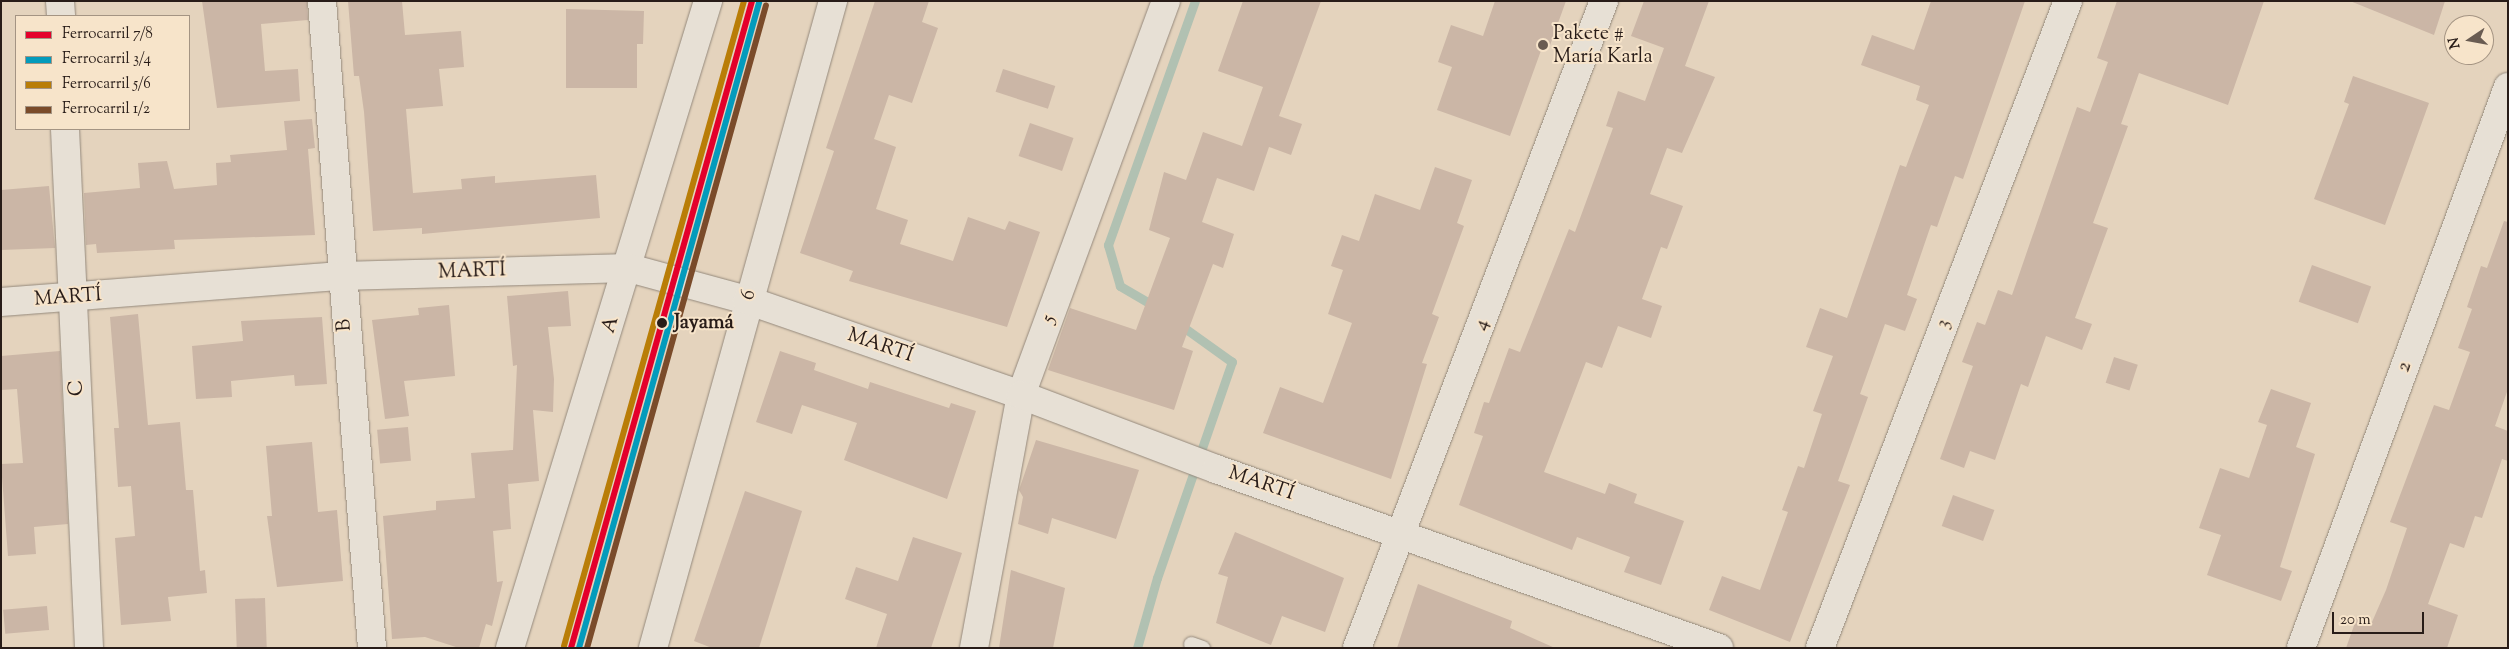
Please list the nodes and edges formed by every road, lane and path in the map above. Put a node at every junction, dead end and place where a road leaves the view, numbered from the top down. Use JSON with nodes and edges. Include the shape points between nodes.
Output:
{"nodes":[{"id":1,"x":60,"y":1,"type":"edge"},
{"id":2,"x":322,"y":1,"type":"edge"},
{"id":3,"x":708,"y":1,"type":"edge"},
{"id":4,"x":833,"y":1,"type":"edge"},
{"id":5,"x":1166,"y":1,"type":"edge"},
{"id":6,"x":1604,"y":1,"type":"edge"},
{"id":7,"x":2068,"y":1,"type":"edge"},
{"id":8,"x":60,"y":15,"type":"edge"},
{"id":9,"x":2508,"y":87,"type":"edge"},
{"id":10,"x":65,"y":130,"type":"edge"},
{"id":11,"x":629,"y":268,"type":"junction"},
{"id":12,"x":341,"y":276,"type":"junction"},
{"id":13,"x":73,"y":298,"type":"junction"},
{"id":14,"x":747,"y":300,"type":"junction"},
{"id":15,"x":1,"y":302,"type":"edge"},
{"id":16,"x":1021,"y":394,"type":"junction"},
{"id":17,"x":1403,"y":533,"type":"junction"},
{"id":18,"x":89,"y":648,"type":"edge"},
{"id":19,"x":372,"y":648,"type":"edge"},
{"id":20,"x":510,"y":648,"type":"edge"},
{"id":21,"x":653,"y":648,"type":"edge"},
{"id":22,"x":974,"y":648,"type":"edge"},
{"id":23,"x":1357,"y":648,"type":"edge"},
{"id":24,"x":1719,"y":648,"type":"edge"},
{"id":25,"x":1820,"y":648,"type":"edge"},
{"id":26,"x":2301,"y":648,"type":"edge"}],
"edges":[{"from":1,"to":8,"type":"street"},
{"from":2,"to":12,"type":"street","name":"B"},
{"from":3,"to":11,"type":"street","name":"A"},
{"from":4,"to":14,"type":"street","name":"6"},
{"from":5,"to":16,"type":"street","name":"5"},
{"from":6,"to":17,"type":"street","name":"4"},
{"from":7,"to":25,"type":"street","name":"3"},
{"from":9,"to":26,"type":"street","name":"2"},
{"from":10,"to":13,"type":"street","name":"C"},
{"from":11,"to":12,"type":"street","name":"MARTÍ"},
{"from":11,"to":14,"type":"street","name":"MARTÍ"},
{"from":11,"to":20,"type":"street","name":"A"},
{"from":12,"to":13,"type":"street","name":"MARTÍ"},
{"from":12,"to":19,"type":"street","name":"B"},
{"from":13,"to":15,"type":"street","name":"MARTÍ"},
{"from":13,"to":18,"type":"street","name":"C"},
{"from":14,"to":16,"type":"street","name":"MARTÍ"},
{"from":14,"to":21,"type":"street","name":"6"},
{"from":16,"to":17,"type":"street","name":"MARTÍ","via":[[1216,469]]},
{"from":16,"to":22,"type":"street","name":"5"},
{"from":17,"to":23,"type":"street","name":"4"},
{"from":17,"to":24,"type":"street","name":"MARTÍ"}]}
